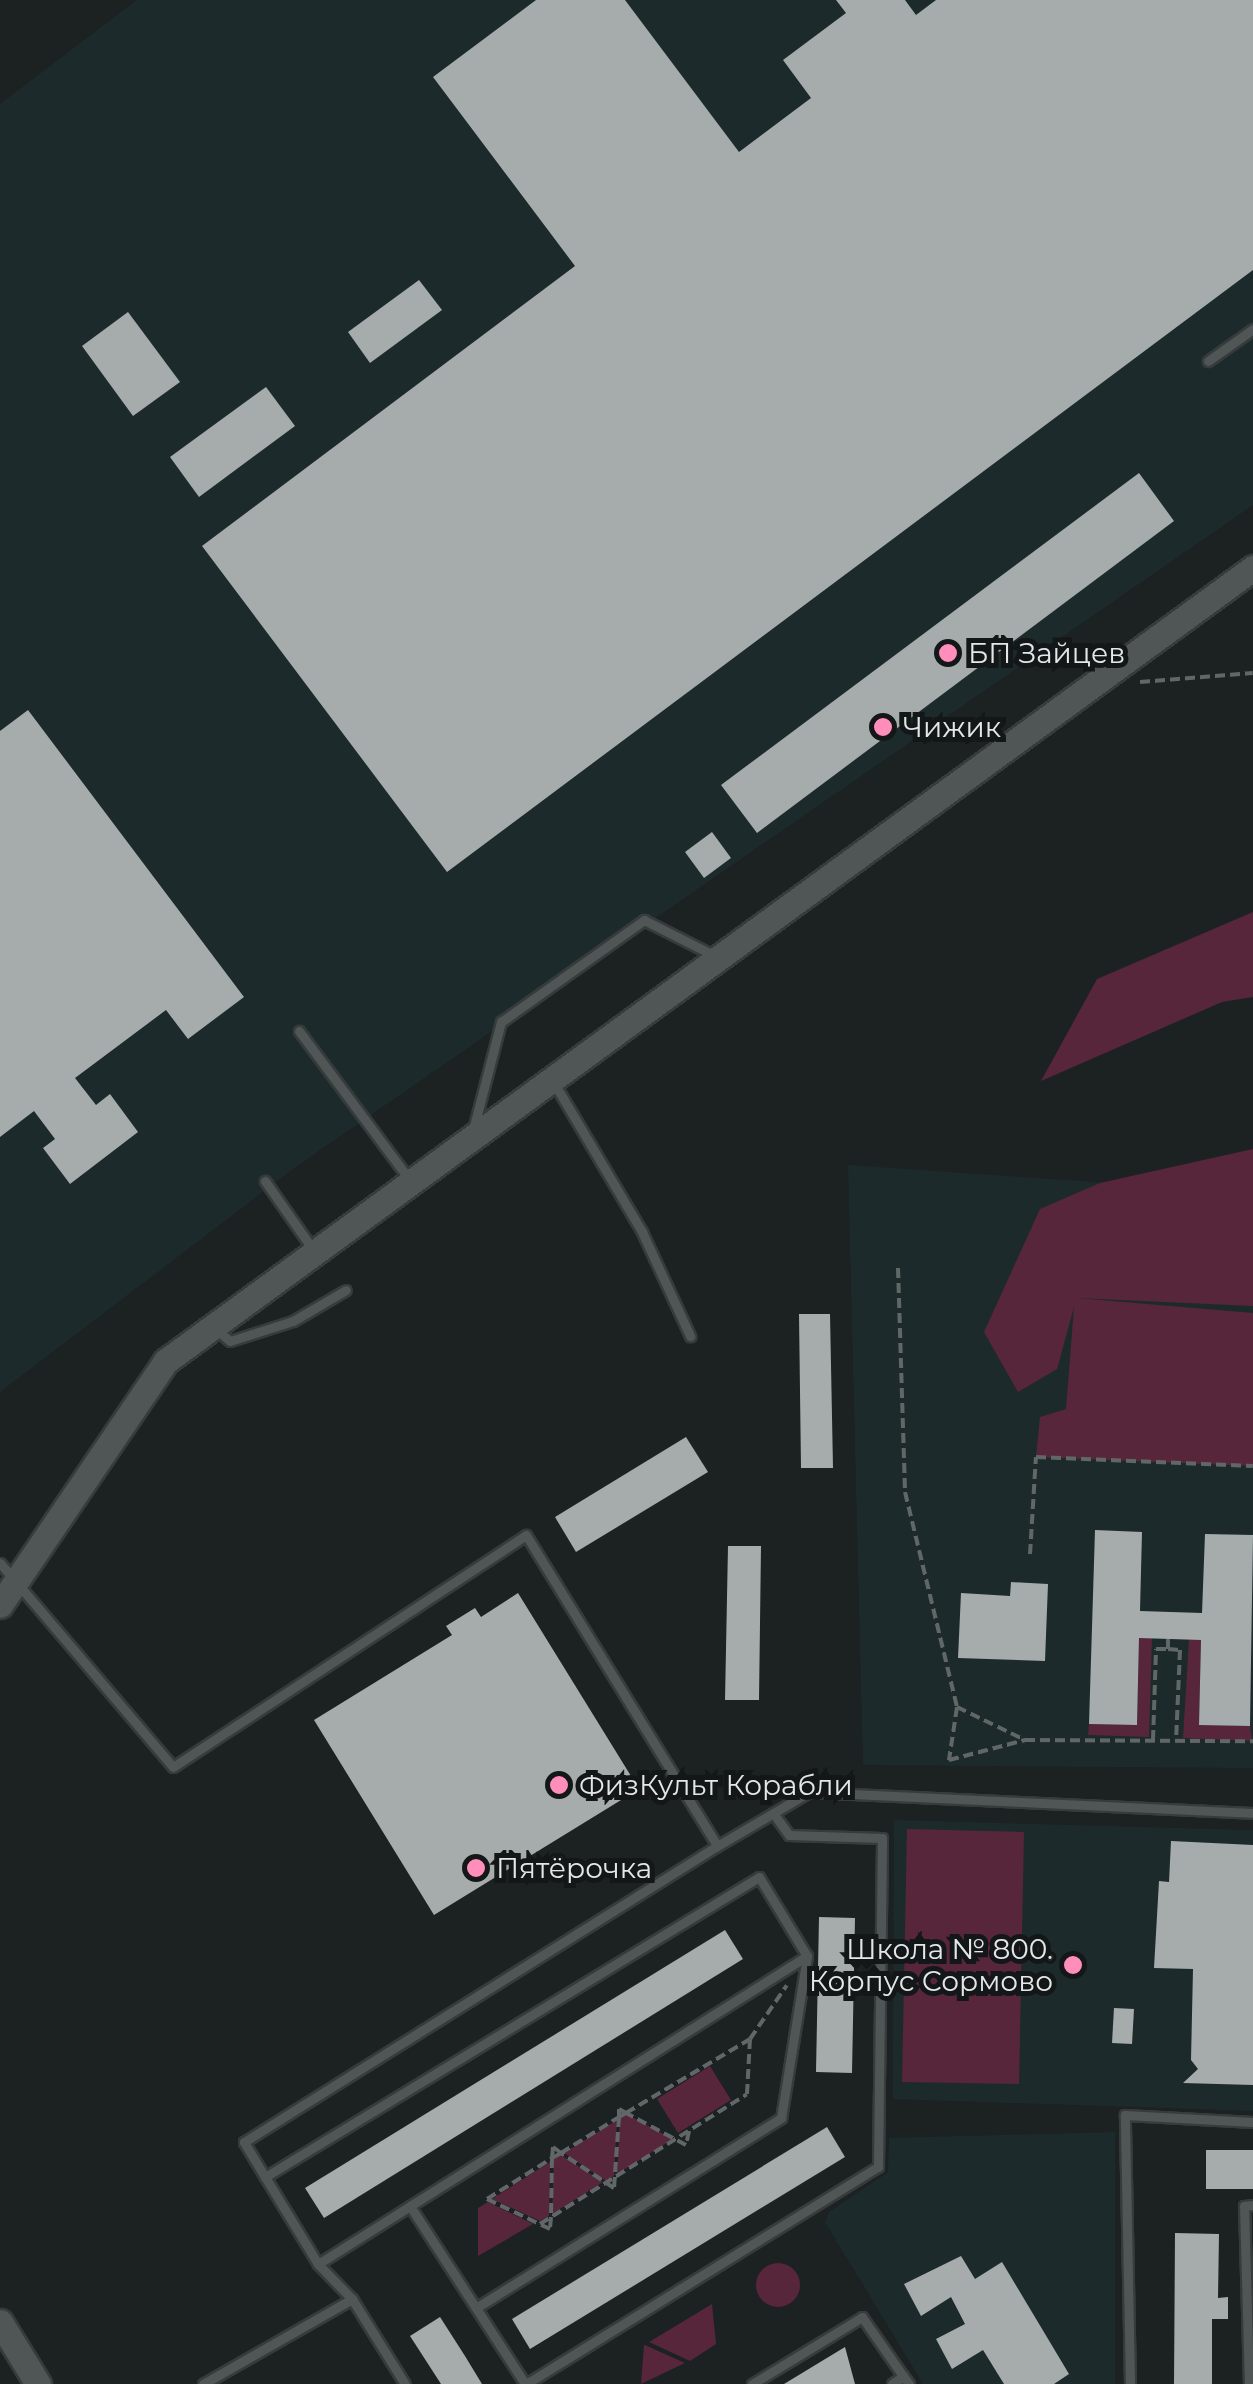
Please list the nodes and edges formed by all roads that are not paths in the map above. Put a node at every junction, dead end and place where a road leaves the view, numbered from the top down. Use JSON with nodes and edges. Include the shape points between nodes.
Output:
{"nodes":[{"id":1,"x":1253,"y":329,"type":"edge"},
{"id":2,"x":1208,"y":360,"type":"dead end"},
{"id":3,"x":1253,"y":568,"type":"edge"},
{"id":4,"x":718,"y":958,"type":"junction"},
{"id":5,"x":299,"y":1032,"type":"dead end"},
{"id":6,"x":553,"y":1080,"type":"junction"},
{"id":7,"x":470,"y":1142,"type":"junction"},
{"id":8,"x":265,"y":1181,"type":"dead end"},
{"id":9,"x":412,"y":1184,"type":"junction"},
{"id":10,"x":316,"y":1254,"type":"junction"},
{"id":11,"x":346,"y":1290,"type":"dead end"},
{"id":12,"x":214,"y":1327,"type":"junction"},
{"id":13,"x":690,"y":1336,"type":"dead end"},
{"id":14,"x":7,"y":1571,"type":"edge"},
{"id":15,"x":0,"y":1604,"type":"edge"},
{"id":16,"x":1253,"y":1812,"type":"edge"},
{"id":17,"x":773,"y":1813,"type":"junction"},
{"id":18,"x":717,"y":1846,"type":"junction"},
{"id":19,"x":807,"y":1956,"type":"junction"},
{"id":20,"x":1253,"y":2122,"type":"edge"},
{"id":21,"x":265,"y":2177,"type":"junction"},
{"id":22,"x":1253,"y":2205,"type":"edge"},
{"id":23,"x":410,"y":2206,"type":"junction"},
{"id":24,"x":318,"y":2264,"type":"junction"},
{"id":25,"x":352,"y":2299,"type":"junction"},
{"id":26,"x":476,"y":2308,"type":"junction"},
{"id":27,"x":0,"y":2322,"type":"edge"},
{"id":28,"x":906,"y":2380,"type":"edge"},
{"id":29,"x":38,"y":2384,"type":"edge"},
{"id":30,"x":203,"y":2384,"type":"edge"},
{"id":31,"x":405,"y":2384,"type":"edge"},
{"id":32,"x":526,"y":2384,"type":"edge"},
{"id":33,"x":752,"y":2384,"type":"edge"},
{"id":34,"x":892,"y":2384,"type":"edge"},
{"id":35,"x":1130,"y":2384,"type":"edge"},
{"id":36,"x":1249,"y":2384,"type":"edge"}],
"edges":[{"from":1,"to":2,"type":"lane"},
{"from":3,"to":4,"type":"street"},
{"from":4,"to":6,"type":"street"},
{"from":4,"to":7,"type":"lane","via":[[644,920],[501,1022]]},
{"from":5,"to":9,"type":"lane"},
{"from":6,"to":7,"type":"street"},
{"from":6,"to":13,"type":"lane","via":[[642,1232]]},
{"from":7,"to":9,"type":"street"},
{"from":8,"to":10,"type":"lane"},
{"from":9,"to":10,"type":"street"},
{"from":10,"to":12,"type":"street"},
{"from":11,"to":12,"type":"lane","via":[[294,1321],[230,1341]]},
{"from":12,"to":14,"type":"street","via":[[142,1386]]},
{"from":14,"to":15,"type":"street"},
{"from":14,"to":18,"type":"lane","via":[[172,1767],[526,1534]]},
{"from":16,"to":17,"type":"lane","via":[[809,1792]]},
{"from":17,"to":18,"type":"lane"},
{"from":17,"to":32,"type":"lane","via":[[789,1836],[882,1838],[878,2167]]},
{"from":18,"to":21,"type":"lane","via":[[244,2142]]},
{"from":19,"to":21,"type":"lane","via":[[759,1877]]},
{"from":19,"to":23,"type":"lane"},
{"from":19,"to":26,"type":"lane","via":[[781,2118]]},
{"from":20,"to":35,"type":"lane","via":[[1126,2115]]},
{"from":21,"to":24,"type":"lane"},
{"from":22,"to":36,"type":"lane","via":[[1244,2206]]},
{"from":23,"to":24,"type":"lane"},
{"from":23,"to":26,"type":"lane"},
{"from":24,"to":25,"type":"lane"},
{"from":25,"to":30,"type":"lane"},
{"from":25,"to":31,"type":"lane"},
{"from":26,"to":32,"type":"lane"},
{"from":27,"to":29,"type":"street"},
{"from":28,"to":33,"type":"lane","via":[[862,2317]]},
{"from":28,"to":34,"type":"lane"}]}
